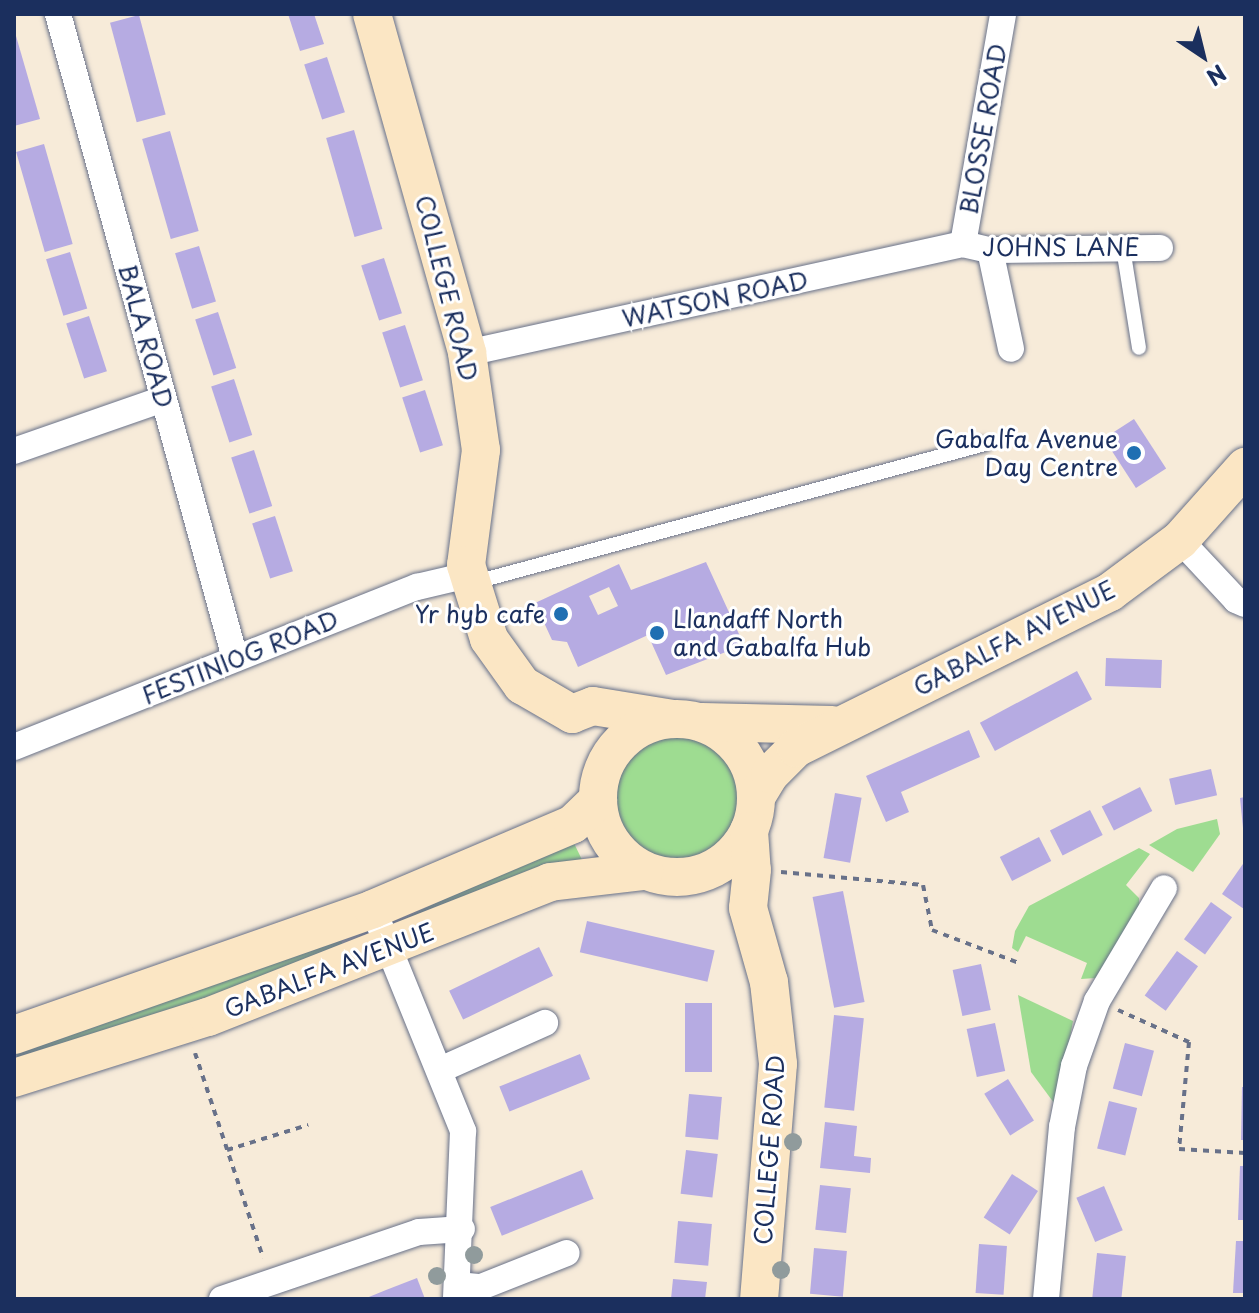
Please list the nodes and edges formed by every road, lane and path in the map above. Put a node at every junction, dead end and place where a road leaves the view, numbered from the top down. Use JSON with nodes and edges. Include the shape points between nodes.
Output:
{"nodes":[{"id":1,"x":58,"y":14,"type":"edge"},
{"id":2,"x":372,"y":14,"type":"edge"},
{"id":3,"x":1003,"y":14,"type":"edge"},
{"id":4,"x":963,"y":244,"type":"junction"},
{"id":5,"x":1123,"y":248,"type":"junction"},
{"id":6,"x":1160,"y":248,"type":"dead end"},
{"id":7,"x":990,"y":250,"type":"junction"},
{"id":8,"x":1139,"y":348,"type":"dead end"},
{"id":9,"x":1011,"y":349,"type":"dead end"},
{"id":10,"x":467,"y":353,"type":"junction"},
{"id":11,"x":163,"y":399,"type":"junction"},
{"id":12,"x":985,"y":444,"type":"dead end"},
{"id":13,"x":14,"y":451,"type":"edge"},
{"id":14,"x":1245,"y":467,"type":"edge"},
{"id":15,"x":1180,"y":540,"type":"junction"},
{"id":16,"x":469,"y":580,"type":"junction"},
{"id":17,"x":1245,"y":604,"type":"edge"},
{"id":18,"x":235,"y":658,"type":"junction"},
{"id":19,"x":572,"y":714,"type":"junction"},
{"id":20,"x":686,"y":720,"type":"junction"},
{"id":21,"x":839,"y":724,"type":"junction"},
{"id":22,"x":14,"y":747,"type":"edge"},
{"id":23,"x":600,"y":785,"type":"junction"},
{"id":24,"x":752,"y":814,"type":"junction"},
{"id":25,"x":752,"y":870,"type":"junction"},
{"id":26,"x":644,"y":871,"type":"junction"},
{"id":27,"x":684,"y":877,"type":"junction"},
{"id":28,"x":1164,"y":888,"type":"dead end"},
{"id":29,"x":748,"y":908,"type":"junction"},
{"id":30,"x":373,"y":909,"type":"junction"},
{"id":31,"x":390,"y":949,"type":"junction"},
{"id":32,"x":1019,"y":963,"type":"dead end"},
{"id":33,"x":1097,"y":1001,"type":"junction"},
{"id":34,"x":545,"y":1023,"type":"dead end"},
{"id":35,"x":186,"y":1025,"type":"junction"},
{"id":36,"x":14,"y":1035,"type":"edge"},
{"id":37,"x":442,"y":1069,"type":"junction"},
{"id":38,"x":14,"y":1078,"type":"edge"},
{"id":39,"x":308,"y":1125,"type":"dead end"},
{"id":40,"x":227,"y":1150,"type":"junction"},
{"id":41,"x":1245,"y":1153,"type":"edge"},
{"id":42,"x":462,"y":1229,"type":"junction"},
{"id":43,"x":567,"y":1253,"type":"dead end"},
{"id":44,"x":271,"y":1282,"type":"junction"},
{"id":45,"x":456,"y":1292,"type":"edge"},
{"id":46,"x":222,"y":1299,"type":"edge"},
{"id":47,"x":759,"y":1299,"type":"edge"},
{"id":48,"x":1046,"y":1299,"type":"edge"}],
"edges":[{"from":1,"to":11,"type":"street","name":"BALA ROAD"},
{"from":2,"to":10,"type":"street","name":"COLLEGE ROAD"},
{"from":3,"to":4,"type":"street","name":"BLOSSE ROAD"},
{"from":4,"to":7,"type":"street","name":"JOHNS LANE"},
{"from":4,"to":10,"type":"street","name":"WATSON ROAD"},
{"from":5,"to":6,"type":"street","name":"JOHNS LANE"},
{"from":5,"to":7,"type":"street","name":"JOHNS LANE"},
{"from":5,"to":8,"type":"lane"},
{"from":7,"to":9,"type":"street"},
{"from":10,"to":16,"type":"street","name":"COLLEGE ROAD","via":[[481,442],[467,530]]},
{"from":11,"to":13,"type":"street"},
{"from":11,"to":18,"type":"street","name":"BALA ROAD"},
{"from":12,"to":16,"type":"lane"},
{"from":14,"to":15,"type":"street","name":"GABALFA AVENUE"},
{"from":15,"to":17,"type":"street"},
{"from":15,"to":21,"type":"street","name":"GABALFA AVENUE","via":[[1110,592],[1051,625]]},
{"from":16,"to":18,"type":"street","name":"FESTINIOG ROAD","via":[[417,587]]},
{"from":16,"to":19,"type":"street","name":"COLLEGE ROAD","via":[[507,671],[535,695]]},
{"from":18,"to":22,"type":"street","name":"FESTINIOG ROAD"},
{"from":19,"to":20,"type":"street","via":[[593,706]]},
{"from":19,"to":23,"type":"street"},
{"from":20,"to":21,"type":"street","name":"GABALFA AVENUE"},
{"from":20,"to":23,"type":"street","via":[[630,734]]},
{"from":20,"to":24,"type":"street","via":[[723,734],[742,753]]},
{"from":21,"to":24,"type":"street","name":"GABALFA AVENUE","via":[[783,759]]},
{"from":23,"to":26,"type":"street","via":[[611,842]]},
{"from":23,"to":30,"type":"street","name":"GABALFA AVENUE","via":[[573,824]]},
{"from":24,"to":25,"type":"street","name":"COLLEGE ROAD"},
{"from":24,"to":27,"type":"street","via":[[735,852],[711,870]]},
{"from":25,"to":29,"type":"street","name":"COLLEGE ROAD"},
{"from":25,"to":32,"type":"path","via":[[923,885],[932,930]]},
{"from":26,"to":27,"type":"street"},
{"from":26,"to":31,"type":"street","name":"GABALFA AVENUE","via":[[550,882]]},
{"from":27,"to":29,"type":"street"},
{"from":28,"to":33,"type":"street"},
{"from":29,"to":47,"type":"street","name":"COLLEGE ROAD","via":[[769,982],[778,1064]]},
{"from":30,"to":31,"type":"street"},
{"from":30,"to":36,"type":"street","name":"GABALFA AVENUE"},
{"from":31,"to":35,"type":"street","name":"GABALFA AVENUE"},
{"from":31,"to":37,"type":"street"},
{"from":33,"to":41,"type":"path","via":[[1189,1042],[1179,1149]]},
{"from":33,"to":48,"type":"street","via":[[1066,1100]]},
{"from":34,"to":37,"type":"street"},
{"from":35,"to":38,"type":"street","name":"GABALFA AVENUE"},
{"from":35,"to":40,"type":"path"},
{"from":37,"to":42,"type":"street","via":[[463,1131]]},
{"from":39,"to":40,"type":"path"},
{"from":40,"to":44,"type":"path"},
{"from":42,"to":44,"type":"street","via":[[419,1232]]},
{"from":42,"to":45,"type":"street"},
{"from":43,"to":45,"type":"street"},
{"from":44,"to":46,"type":"street"}]}
